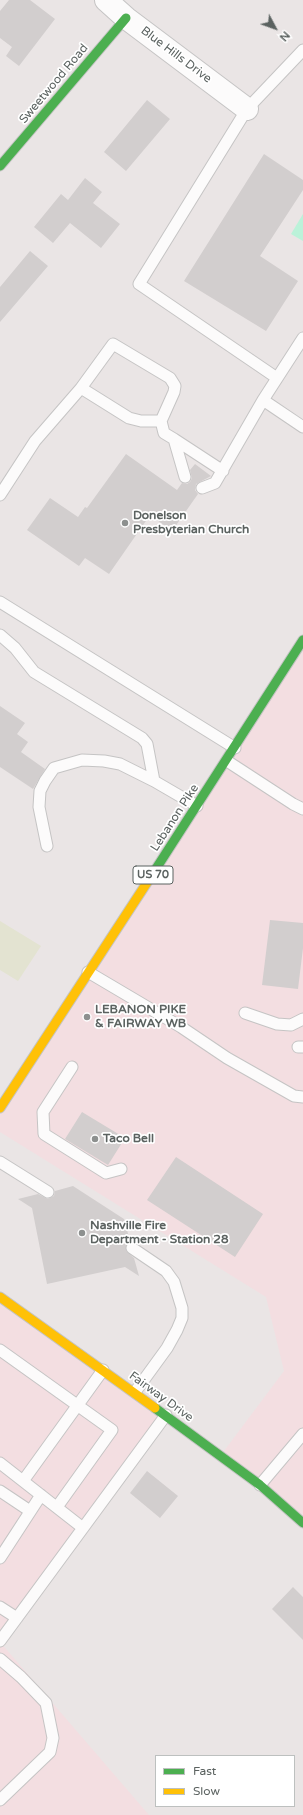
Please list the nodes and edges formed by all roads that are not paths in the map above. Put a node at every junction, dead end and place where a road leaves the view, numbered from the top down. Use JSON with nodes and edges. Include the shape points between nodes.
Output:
{"nodes":[{"id":1,"x":106,"y":0,"type":"edge"},
{"id":2,"x":126,"y":18,"type":"junction"},
{"id":3,"x":303,"y":50,"type":"edge"},
{"id":4,"x":247,"y":109,"type":"junction"},
{"id":5,"x":0,"y":166,"type":"edge"},
{"id":6,"x":303,"y":338,"type":"edge"},
{"id":7,"x":277,"y":378,"type":"junction"},
{"id":8,"x":81,"y":388,"type":"junction"},
{"id":9,"x":263,"y":400,"type":"junction"},
{"id":10,"x":161,"y":422,"type":"junction"},
{"id":11,"x":303,"y":427,"type":"edge"},
{"id":12,"x":174,"y":438,"type":"junction"},
{"id":13,"x":223,"y":471,"type":"junction"},
{"id":14,"x":185,"y":477,"type":"dead end"},
{"id":15,"x":202,"y":488,"type":"dead end"},
{"id":16,"x":0,"y":495,"type":"edge"},
{"id":17,"x":0,"y":602,"type":"edge"},
{"id":18,"x":0,"y":635,"type":"edge"},
{"id":19,"x":303,"y":640,"type":"edge"},
{"id":20,"x":235,"y":748,"type":"junction"},
{"id":21,"x":227,"y":761,"type":"junction"},
{"id":22,"x":154,"y":781,"type":"junction"},
{"id":23,"x":197,"y":806,"type":"junction"},
{"id":24,"x":303,"y":809,"type":"edge"},
{"id":25,"x":46,"y":846,"type":"dead end"},
{"id":26,"x":88,"y":972,"type":"junction"},
{"id":27,"x":245,"y":1013,"type":"dead end"},
{"id":28,"x":303,"y":1019,"type":"edge"},
{"id":29,"x":72,"y":1067,"type":"dead end"},
{"id":30,"x":303,"y":1097,"type":"edge"},
{"id":31,"x":0,"y":1108,"type":"edge"},
{"id":32,"x":0,"y":1162,"type":"edge"},
{"id":33,"x":121,"y":1169,"type":"dead end"},
{"id":34,"x":48,"y":1192,"type":"dead end"},
{"id":35,"x":132,"y":1248,"type":"dead end"},
{"id":36,"x":0,"y":1297,"type":"edge"},
{"id":37,"x":0,"y":1350,"type":"edge"},
{"id":38,"x":103,"y":1370,"type":"junction"},
{"id":39,"x":135,"y":1392,"type":"junction"},
{"id":40,"x":77,"y":1405,"type":"junction"},
{"id":41,"x":166,"y":1415,"type":"junction"},
{"id":42,"x":303,"y":1434,"type":"edge"},
{"id":43,"x":0,"y":1463,"type":"edge"},
{"id":44,"x":23,"y":1481,"type":"junction"},
{"id":45,"x":260,"y":1485,"type":"junction"},
{"id":46,"x":0,"y":1491,"type":"edge"},
{"id":47,"x":41,"y":1495,"type":"junction"},
{"id":48,"x":57,"y":1507,"type":"junction"},
{"id":49,"x":30,"y":1511,"type":"junction"},
{"id":50,"x":303,"y":1523,"type":"edge"},
{"id":51,"x":83,"y":1528,"type":"junction"},
{"id":52,"x":0,"y":1558,"type":"edge"},
{"id":53,"x":0,"y":1606,"type":"edge"},
{"id":54,"x":17,"y":1618,"type":"junction"},
{"id":55,"x":0,"y":1641,"type":"edge"},
{"id":56,"x":0,"y":1659,"type":"edge"},
{"id":57,"x":0,"y":1800,"type":"edge"}],
"edges":[{"from":1,"to":2,"type":"street","name":"Blue Hills Drive"},
{"from":2,"to":4,"type":"street","name":"Blue Hills Drive"},
{"from":2,"to":5,"type":"street","name":"Sweetwood Road"},
{"from":3,"to":4,"type":"lane"},
{"from":4,"to":7,"type":"lane","via":[[139,284]]},
{"from":6,"to":7,"type":"lane"},
{"from":7,"to":9,"type":"lane"},
{"from":8,"to":10,"type":"lane","via":[[129,418]]},
{"from":8,"to":10,"type":"lane","via":[[113,344],[170,378],[175,386]]},
{"from":8,"to":16,"type":"lane","via":[[35,441]]},
{"from":9,"to":11,"type":"lane"},
{"from":9,"to":13,"type":"lane"},
{"from":10,"to":12,"type":"lane","via":[[164,433]]},
{"from":12,"to":13,"type":"lane"},
{"from":12,"to":14,"type":"lane"},
{"from":13,"to":15,"type":"lane","via":[[215,483]]},
{"from":17,"to":20,"type":"lane"},
{"from":18,"to":22,"type":"lane","via":[[15,648],[34,672],[142,738],[147,744]]},
{"from":19,"to":20,"type":"street","name":"Lebanon Pike","number":"US 70"},
{"from":20,"to":21,"type":"street","name":"Lebanon Pike","number":"US 70"},
{"from":21,"to":23,"type":"street","name":"Lebanon Pike","number":"US 70"},
{"from":21,"to":24,"type":"lane"},
{"from":22,"to":23,"type":"lane"},
{"from":22,"to":25,"type":"lane","via":[[120,764],[104,761],[82,760],[54,768],[40,791],[39,807]]},
{"from":23,"to":26,"type":"street","name":"Lebanon Pike","number":"US 70"},
{"from":26,"to":30,"type":"lane","via":[[181,1027],[227,1058],[294,1096]]},
{"from":26,"to":31,"type":"street","name":"Lebanon Pike","number":"US 70"},
{"from":27,"to":28,"type":"lane","via":[[277,1024],[291,1025]]},
{"from":29,"to":33,"type":"lane","via":[[43,1112],[44,1134],[106,1173]]},
{"from":32,"to":34,"type":"lane"},
{"from":35,"to":39,"type":"lane","via":[[166,1271],[174,1282],[182,1308],[182,1318],[167,1348]]},
{"from":36,"to":38,"type":"street","name":"Fairway Drive"},
{"from":37,"to":40,"type":"lane"},
{"from":38,"to":39,"type":"street","name":"Fairway Drive"},
{"from":38,"to":40,"type":"lane"},
{"from":39,"to":41,"type":"street","name":"Fairway Drive"},
{"from":40,"to":44,"type":"lane"},
{"from":40,"to":48,"type":"lane","via":[[112,1430]]},
{"from":41,"to":45,"type":"street","name":"Fairway Drive"},
{"from":41,"to":51,"type":"lane"},
{"from":42,"to":45,"type":"lane"},
{"from":43,"to":44,"type":"lane"},
{"from":44,"to":47,"type":"lane"},
{"from":45,"to":50,"type":"street","name":"Fairway Drive"},
{"from":46,"to":49,"type":"lane"},
{"from":47,"to":48,"type":"lane"},
{"from":47,"to":49,"type":"lane"},
{"from":48,"to":51,"type":"lane"},
{"from":49,"to":52,"type":"lane"},
{"from":51,"to":54,"type":"lane"},
{"from":53,"to":54,"type":"lane"},
{"from":54,"to":55,"type":"lane"},
{"from":56,"to":57,"type":"lane","via":[[46,1703],[53,1738],[50,1752]]}]}
